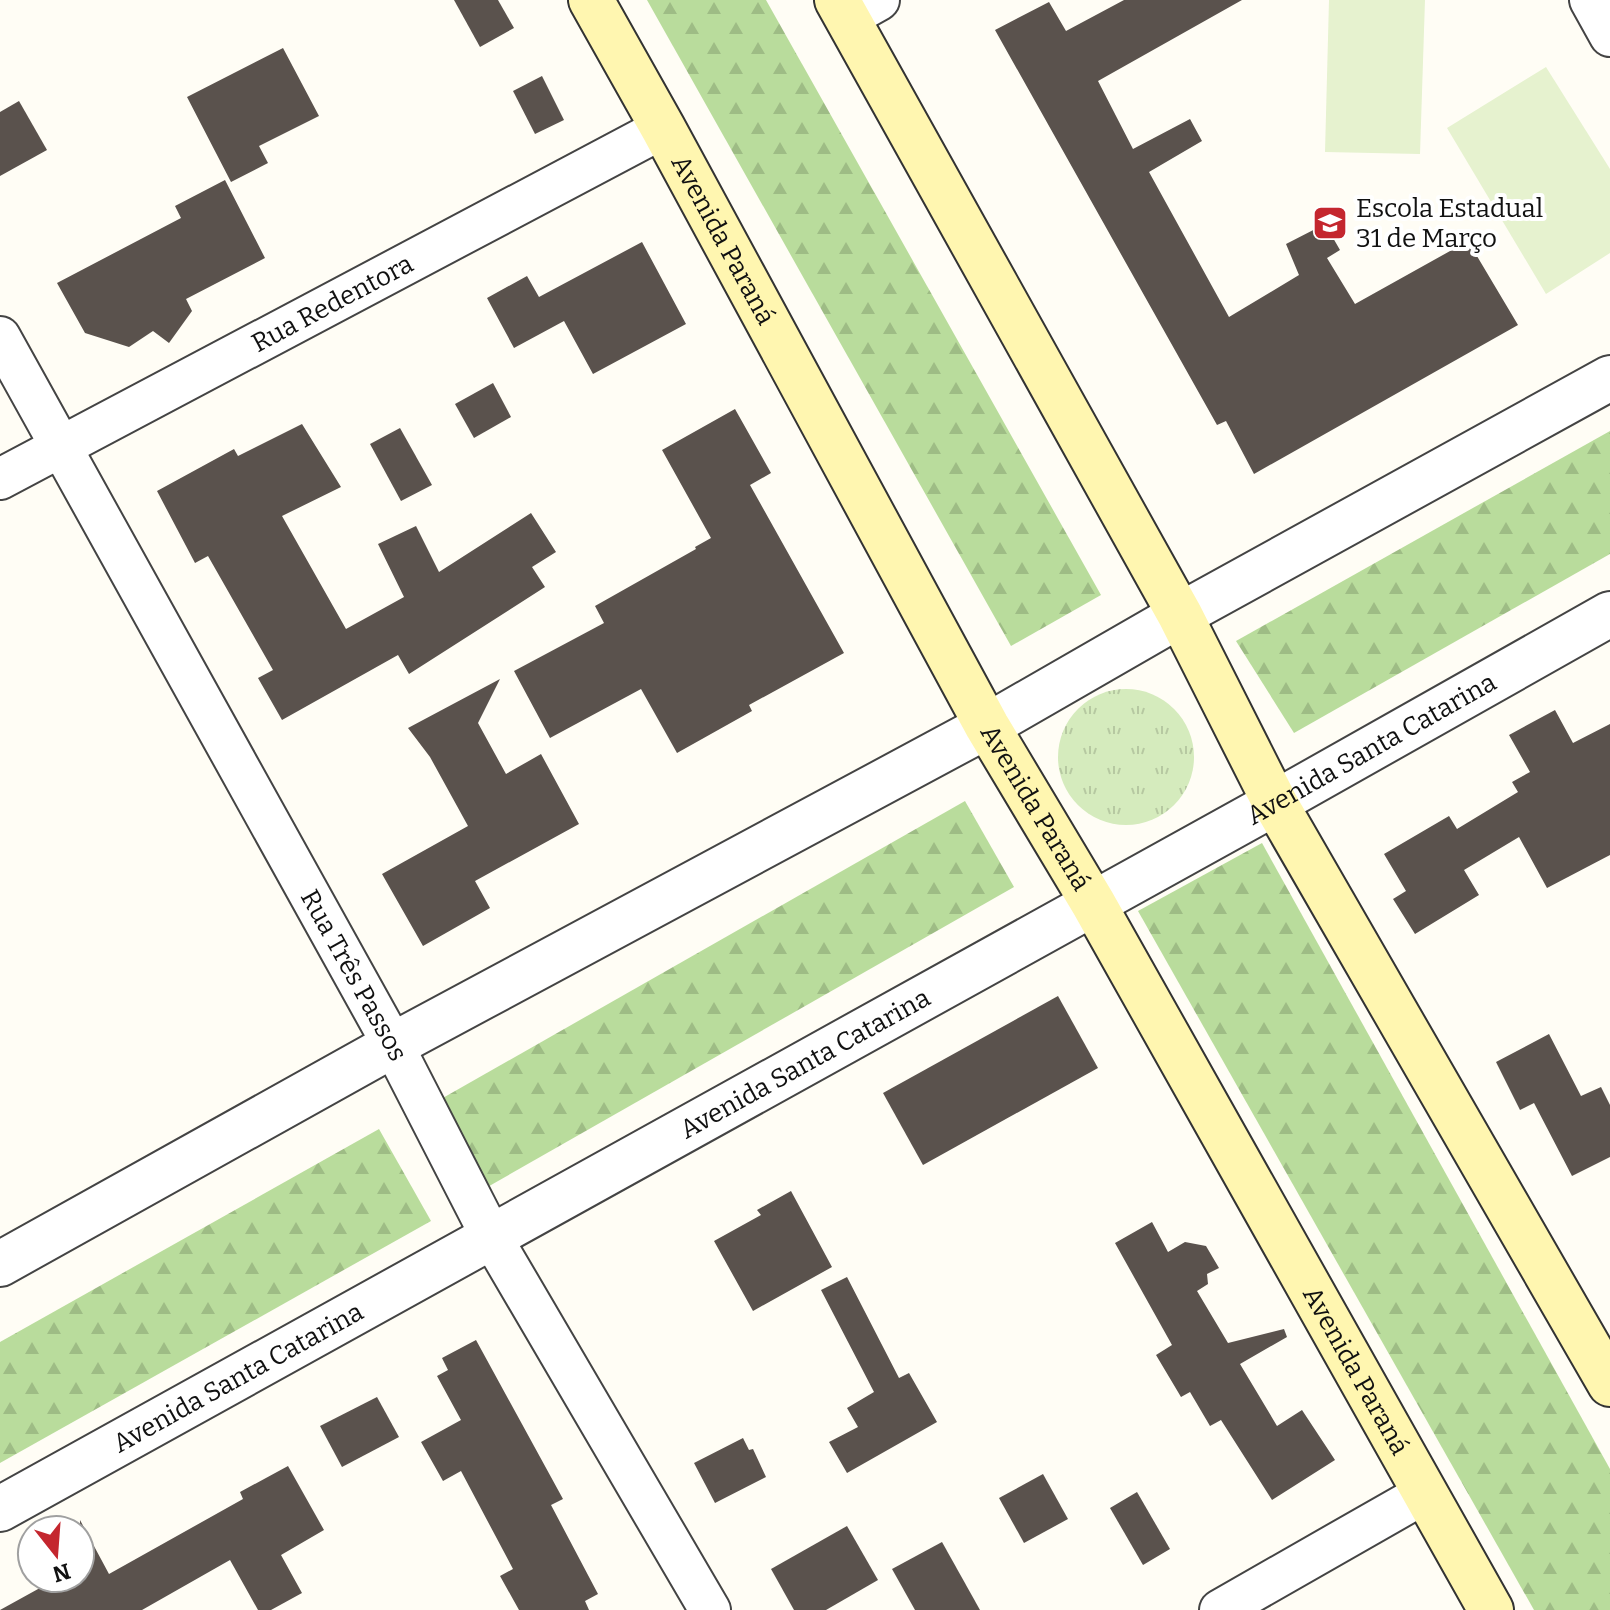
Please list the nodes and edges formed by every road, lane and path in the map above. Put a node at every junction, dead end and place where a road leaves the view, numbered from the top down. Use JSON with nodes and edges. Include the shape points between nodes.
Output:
{"nodes":[{"id":1,"x":591,"y":0,"type":"edge"},
{"id":2,"x":1590,"y":0,"type":"edge"},
{"id":3,"x":854,"y":6,"type":"edge"},
{"id":4,"x":1610,"y":36,"type":"edge"},
{"id":5,"x":663,"y":128,"type":"junction"},
{"id":6,"x":0,"y":337,"type":"edge"},
{"id":7,"x":1610,"y":378,"type":"edge"},
{"id":8,"x":60,"y":445,"type":"junction"},
{"id":9,"x":0,"y":479,"type":"edge"},
{"id":10,"x":1610,"y":614,"type":"edge"},
{"id":11,"x":1180,"y":615,"type":"junction"},
{"id":12,"x":987,"y":726,"type":"junction"},
{"id":13,"x":1275,"y":803,"type":"junction"},
{"id":14,"x":1093,"y":903,"type":"junction"},
{"id":15,"x":393,"y":1045,"type":"junction"},
{"id":16,"x":492,"y":1238,"type":"junction"},
{"id":17,"x":0,"y":1264,"type":"edge"},
{"id":18,"x":1610,"y":1383,"type":"edge"},
{"id":19,"x":1425,"y":1493,"type":"junction"},
{"id":20,"x":0,"y":1509,"type":"edge"},
{"id":21,"x":710,"y":1610,"type":"edge"},
{"id":22,"x":1220,"y":1610,"type":"edge"},
{"id":23,"x":1491,"y":1610,"type":"edge"}],
"edges":[{"from":1,"to":5,"type":"main road","name":"Avenida Paraná"},
{"from":2,"to":4,"type":"street"},
{"from":3,"to":11,"type":"main road"},
{"from":5,"to":8,"type":"street","name":"Rua Redentora"},
{"from":5,"to":12,"type":"main road","name":"Avenida Paraná"},
{"from":6,"to":8,"type":"street","name":"Rua Três Passos"},
{"from":7,"to":11,"type":"street"},
{"from":8,"to":9,"type":"street","name":"Rua Redentora"},
{"from":8,"to":15,"type":"street","name":"Rua Três Passos"},
{"from":10,"to":13,"type":"street","name":"Avenida Santa Catarina"},
{"from":11,"to":12,"type":"street"},
{"from":11,"to":13,"type":"main road"},
{"from":12,"to":14,"type":"main road","name":"Avenida Paraná"},
{"from":12,"to":15,"type":"street"},
{"from":13,"to":14,"type":"street","name":"Avenida Santa Catarina"},
{"from":13,"to":18,"type":"main road"},
{"from":14,"to":16,"type":"street","name":"Avenida Santa Catarina"},
{"from":14,"to":19,"type":"main road","name":"Avenida Paraná"},
{"from":15,"to":16,"type":"street","name":"Rua Três Passos"},
{"from":15,"to":17,"type":"street"},
{"from":16,"to":20,"type":"street","name":"Avenida Santa Catarina"},
{"from":16,"to":21,"type":"street","name":"Rua Três Passos"},
{"from":19,"to":22,"type":"street"},
{"from":19,"to":23,"type":"main road","name":"Avenida Paraná"}]}
